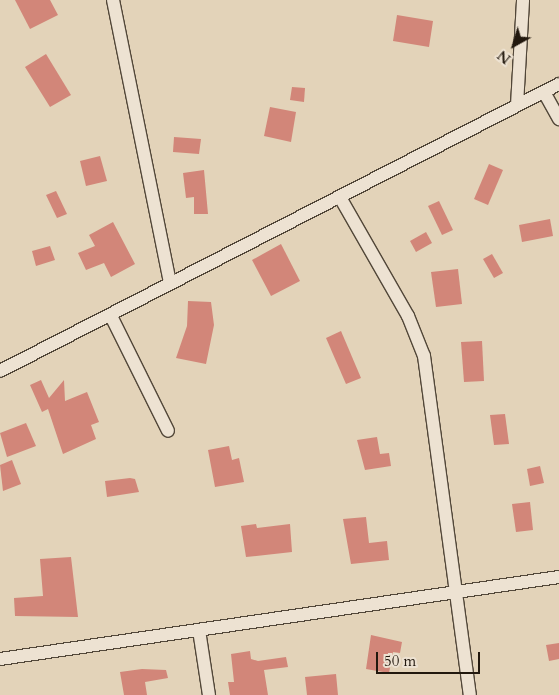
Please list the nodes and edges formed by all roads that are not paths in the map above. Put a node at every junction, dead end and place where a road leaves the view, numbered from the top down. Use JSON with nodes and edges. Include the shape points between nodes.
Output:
{"nodes":[{"id":1,"x":113,"y":0,"type":"edge"},
{"id":2,"x":523,"y":0,"type":"edge"},
{"id":3,"x":559,"y":84,"type":"edge"},
{"id":4,"x":544,"y":92,"type":"junction"},
{"id":5,"x":517,"y":105,"type":"junction"},
{"id":6,"x":559,"y":120,"type":"edge"},
{"id":7,"x":341,"y":198,"type":"junction"},
{"id":8,"x":170,"y":282,"type":"junction"},
{"id":9,"x":111,"y":316,"type":"junction"},
{"id":10,"x":0,"y":371,"type":"edge"},
{"id":11,"x":168,"y":431,"type":"dead end"},
{"id":12,"x":559,"y":577,"type":"edge"},
{"id":13,"x":455,"y":592,"type":"junction"},
{"id":14,"x":199,"y":630,"type":"junction"},
{"id":15,"x":0,"y":659,"type":"edge"},
{"id":16,"x":208,"y":695,"type":"edge"},
{"id":17,"x":470,"y":695,"type":"edge"}],
"edges":[{"from":1,"to":8,"type":"street"},
{"from":2,"to":5,"type":"street"},
{"from":3,"to":4,"type":"street"},
{"from":4,"to":5,"type":"street"},
{"from":4,"to":6,"type":"street"},
{"from":5,"to":7,"type":"street"},
{"from":7,"to":8,"type":"street"},
{"from":7,"to":13,"type":"street","via":[[408,316],[424,356]]},
{"from":8,"to":9,"type":"street"},
{"from":9,"to":10,"type":"street"},
{"from":9,"to":11,"type":"street"},
{"from":12,"to":13,"type":"street"},
{"from":13,"to":14,"type":"street"},
{"from":13,"to":17,"type":"street"},
{"from":14,"to":15,"type":"street"},
{"from":14,"to":16,"type":"street"}]}
